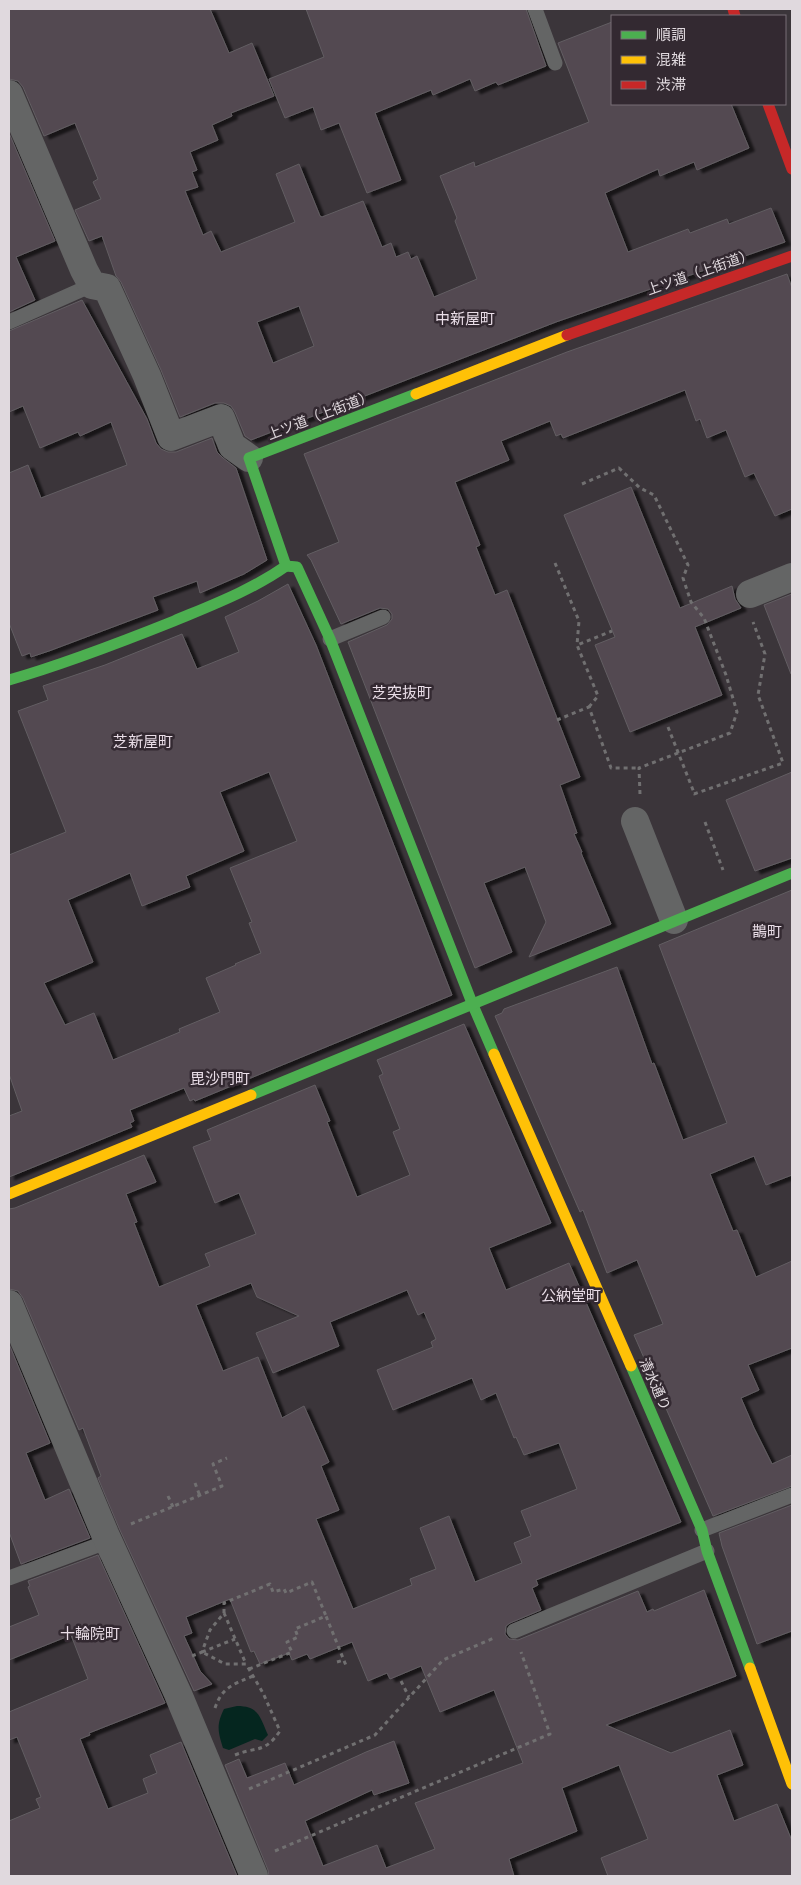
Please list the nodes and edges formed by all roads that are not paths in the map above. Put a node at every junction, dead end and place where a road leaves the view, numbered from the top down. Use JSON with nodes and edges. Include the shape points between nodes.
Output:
{"nodes":[{"id":1,"x":535,"y":9,"type":"edge"},
{"id":2,"x":555,"y":63,"type":"dead end"},
{"id":3,"x":9,"y":94,"type":"edge"},
{"id":4,"x":768,"y":105,"type":"edge"},
{"id":5,"x":792,"y":169,"type":"edge"},
{"id":6,"x":792,"y":256,"type":"edge"},
{"id":7,"x":92,"y":285,"type":"junction"},
{"id":8,"x":9,"y":322,"type":"edge"},
{"id":9,"x":248,"y":458,"type":"junction"},
{"id":10,"x":286,"y":566,"type":"junction"},
{"id":11,"x":792,"y":577,"type":"edge"},
{"id":12,"x":750,"y":594,"type":"road end"},
{"id":13,"x":383,"y":617,"type":"dead end"},
{"id":14,"x":330,"y":639,"type":"junction"},
{"id":15,"x":9,"y":680,"type":"edge"},
{"id":16,"x":635,"y":821,"type":"road end"},
{"id":17,"x":792,"y":872,"type":"edge"},
{"id":18,"x":674,"y":920,"type":"junction"},
{"id":19,"x":472,"y":1003,"type":"junction"},
{"id":20,"x":9,"y":1194,"type":"edge"},
{"id":21,"x":9,"y":1304,"type":"edge"},
{"id":22,"x":792,"y":1495,"type":"edge"},
{"id":23,"x":702,"y":1530,"type":"junction"},
{"id":24,"x":107,"y":1538,"type":"junction"},
{"id":25,"x":707,"y":1551,"type":"junction"},
{"id":26,"x":9,"y":1578,"type":"edge"},
{"id":27,"x":514,"y":1631,"type":"road end"},
{"id":28,"x":792,"y":1784,"type":"edge"},
{"id":29,"x":250,"y":1872,"type":"edge"}],
"edges":[{"from":1,"to":2,"type":"lane"},
{"from":3,"to":7,"type":"street"},
{"from":4,"to":5,"type":"street"},
{"from":6,"to":9,"type":"street","name":"上ツ道（上街道）","via":[[562,337]]},
{"from":7,"to":8,"type":"lane"},
{"from":7,"to":9,"type":"street","via":[[107,288],[171,438],[221,418],[232,446]]},
{"from":9,"to":10,"type":"street"},
{"from":10,"to":14,"type":"street","name":"清水通り","via":[[298,567]]},
{"from":10,"to":15,"type":"street","via":[[271,578],[221,601],[103,650]]},
{"from":11,"to":12,"type":"street"},
{"from":13,"to":14,"type":"lane"},
{"from":14,"to":19,"type":"street","name":"清水通り"},
{"from":16,"to":18,"type":"street"},
{"from":17,"to":18,"type":"street"},
{"from":18,"to":19,"type":"street"},
{"from":19,"to":20,"type":"street"},
{"from":19,"to":23,"type":"street","name":"清水通り"},
{"from":21,"to":24,"type":"street"},
{"from":22,"to":23,"type":"lane"},
{"from":23,"to":25,"type":"street","name":"清水通り"},
{"from":24,"to":26,"type":"lane"},
{"from":24,"to":29,"type":"street","via":[[178,1694]]},
{"from":25,"to":27,"type":"lane"},
{"from":25,"to":28,"type":"street","name":"清水通り"}]}
